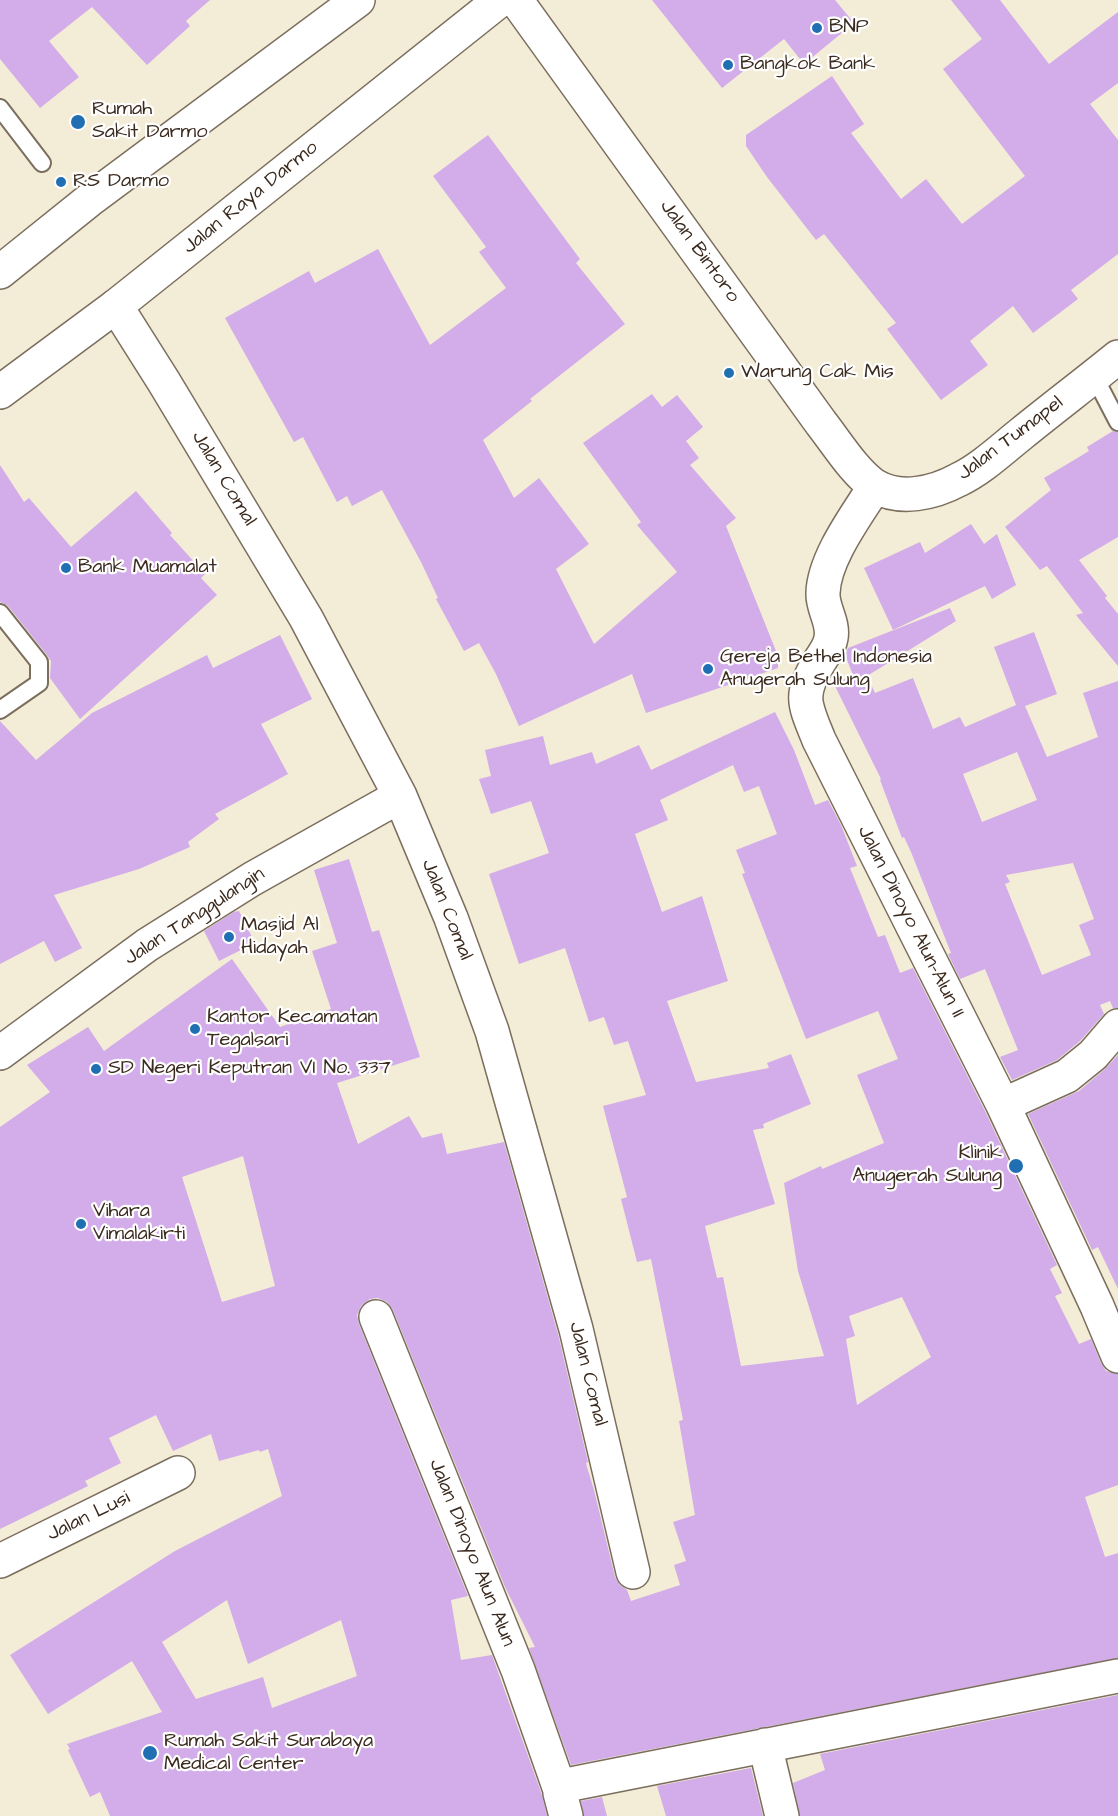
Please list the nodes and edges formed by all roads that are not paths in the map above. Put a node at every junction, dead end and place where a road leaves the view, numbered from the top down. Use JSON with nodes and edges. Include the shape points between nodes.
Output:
{"nodes":[{"id":1,"x":358,"y":0,"type":"edge"},
{"id":2,"x":500,"y":0,"type":"edge"},
{"id":3,"x":516,"y":0,"type":"edge"},
{"id":4,"x":0,"y":108,"type":"edge"},
{"id":5,"x":42,"y":163,"type":"dead end"},
{"id":6,"x":0,"y":272,"type":"edge"},
{"id":7,"x":116,"y":306,"type":"junction"},
{"id":8,"x":1106,"y":366,"type":"edge"},
{"id":9,"x":0,"y":392,"type":"edge"},
{"id":10,"x":1118,"y":422,"type":"edge"},
{"id":11,"x":884,"y":489,"type":"junction"},
{"id":12,"x":0,"y":613,"type":"edge"},
{"id":13,"x":0,"y":710,"type":"edge"},
{"id":14,"x":400,"y":796,"type":"junction"},
{"id":15,"x":1118,"y":1026,"type":"edge"},
{"id":16,"x":0,"y":1053,"type":"edge"},
{"id":17,"x":1003,"y":1106,"type":"junction"},
{"id":18,"x":376,"y":1317,"type":"dead end"},
{"id":19,"x":1118,"y":1356,"type":"edge"},
{"id":20,"x":178,"y":1473,"type":"dead end"},
{"id":21,"x":0,"y":1561,"type":"edge"},
{"id":22,"x":633,"y":1572,"type":"dead end"},
{"id":23,"x":1118,"y":1676,"type":"edge"},
{"id":24,"x":765,"y":1745,"type":"junction"},
{"id":25,"x":563,"y":1803,"type":"edge"},
{"id":26,"x":782,"y":1816,"type":"edge"}],
"edges":[{"from":1,"to":6,"type":"street","via":[[92,198]]},
{"from":2,"to":7,"type":"street","name":"Jalan Raya Darmo"},
{"from":3,"to":11,"type":"street","name":"Jalan Bintoro","via":[[821,423],[860,472]]},
{"from":4,"to":5,"type":"lane"},
{"from":7,"to":9,"type":"street","name":"Jalan Raya Darmo"},
{"from":7,"to":14,"type":"street","name":"Jalan Comal","via":[[306,618]]},
{"from":8,"to":10,"type":"lane"},
{"from":8,"to":11,"type":"street","name":"Jalan Tumapel","via":[[959,480],[912,494]]},
{"from":11,"to":17,"type":"street","name":"Jalan Dinoyo Alun-Alun II","via":[[836,551],[824,579],[822,597],[831,624],[831,639],[808,679],[804,693],[807,710]]},
{"from":12,"to":13,"type":"lane","via":[[39,662],[41,672],[39,683]]},
{"from":14,"to":16,"type":"street","name":"Jalan Tanggulangin","via":[[252,879],[147,945]]},
{"from":14,"to":22,"type":"street","name":"Jalan Comal","via":[[451,918],[492,1031],[576,1329]]},
{"from":15,"to":17,"type":"street","via":[[1093,1055],[1067,1076]]},
{"from":17,"to":19,"type":"street","name":"Jalan Dinoyo Alun-Alun II"},
{"from":18,"to":25,"type":"street","name":"Jalan Dinoyo Alun Alun","via":[[518,1670]]},
{"from":20,"to":21,"type":"street","name":"Jalan Lusi"},
{"from":23,"to":24,"type":"street"},
{"from":24,"to":25,"type":"street","via":[[566,1785]]},
{"from":24,"to":26,"type":"street"}]}
